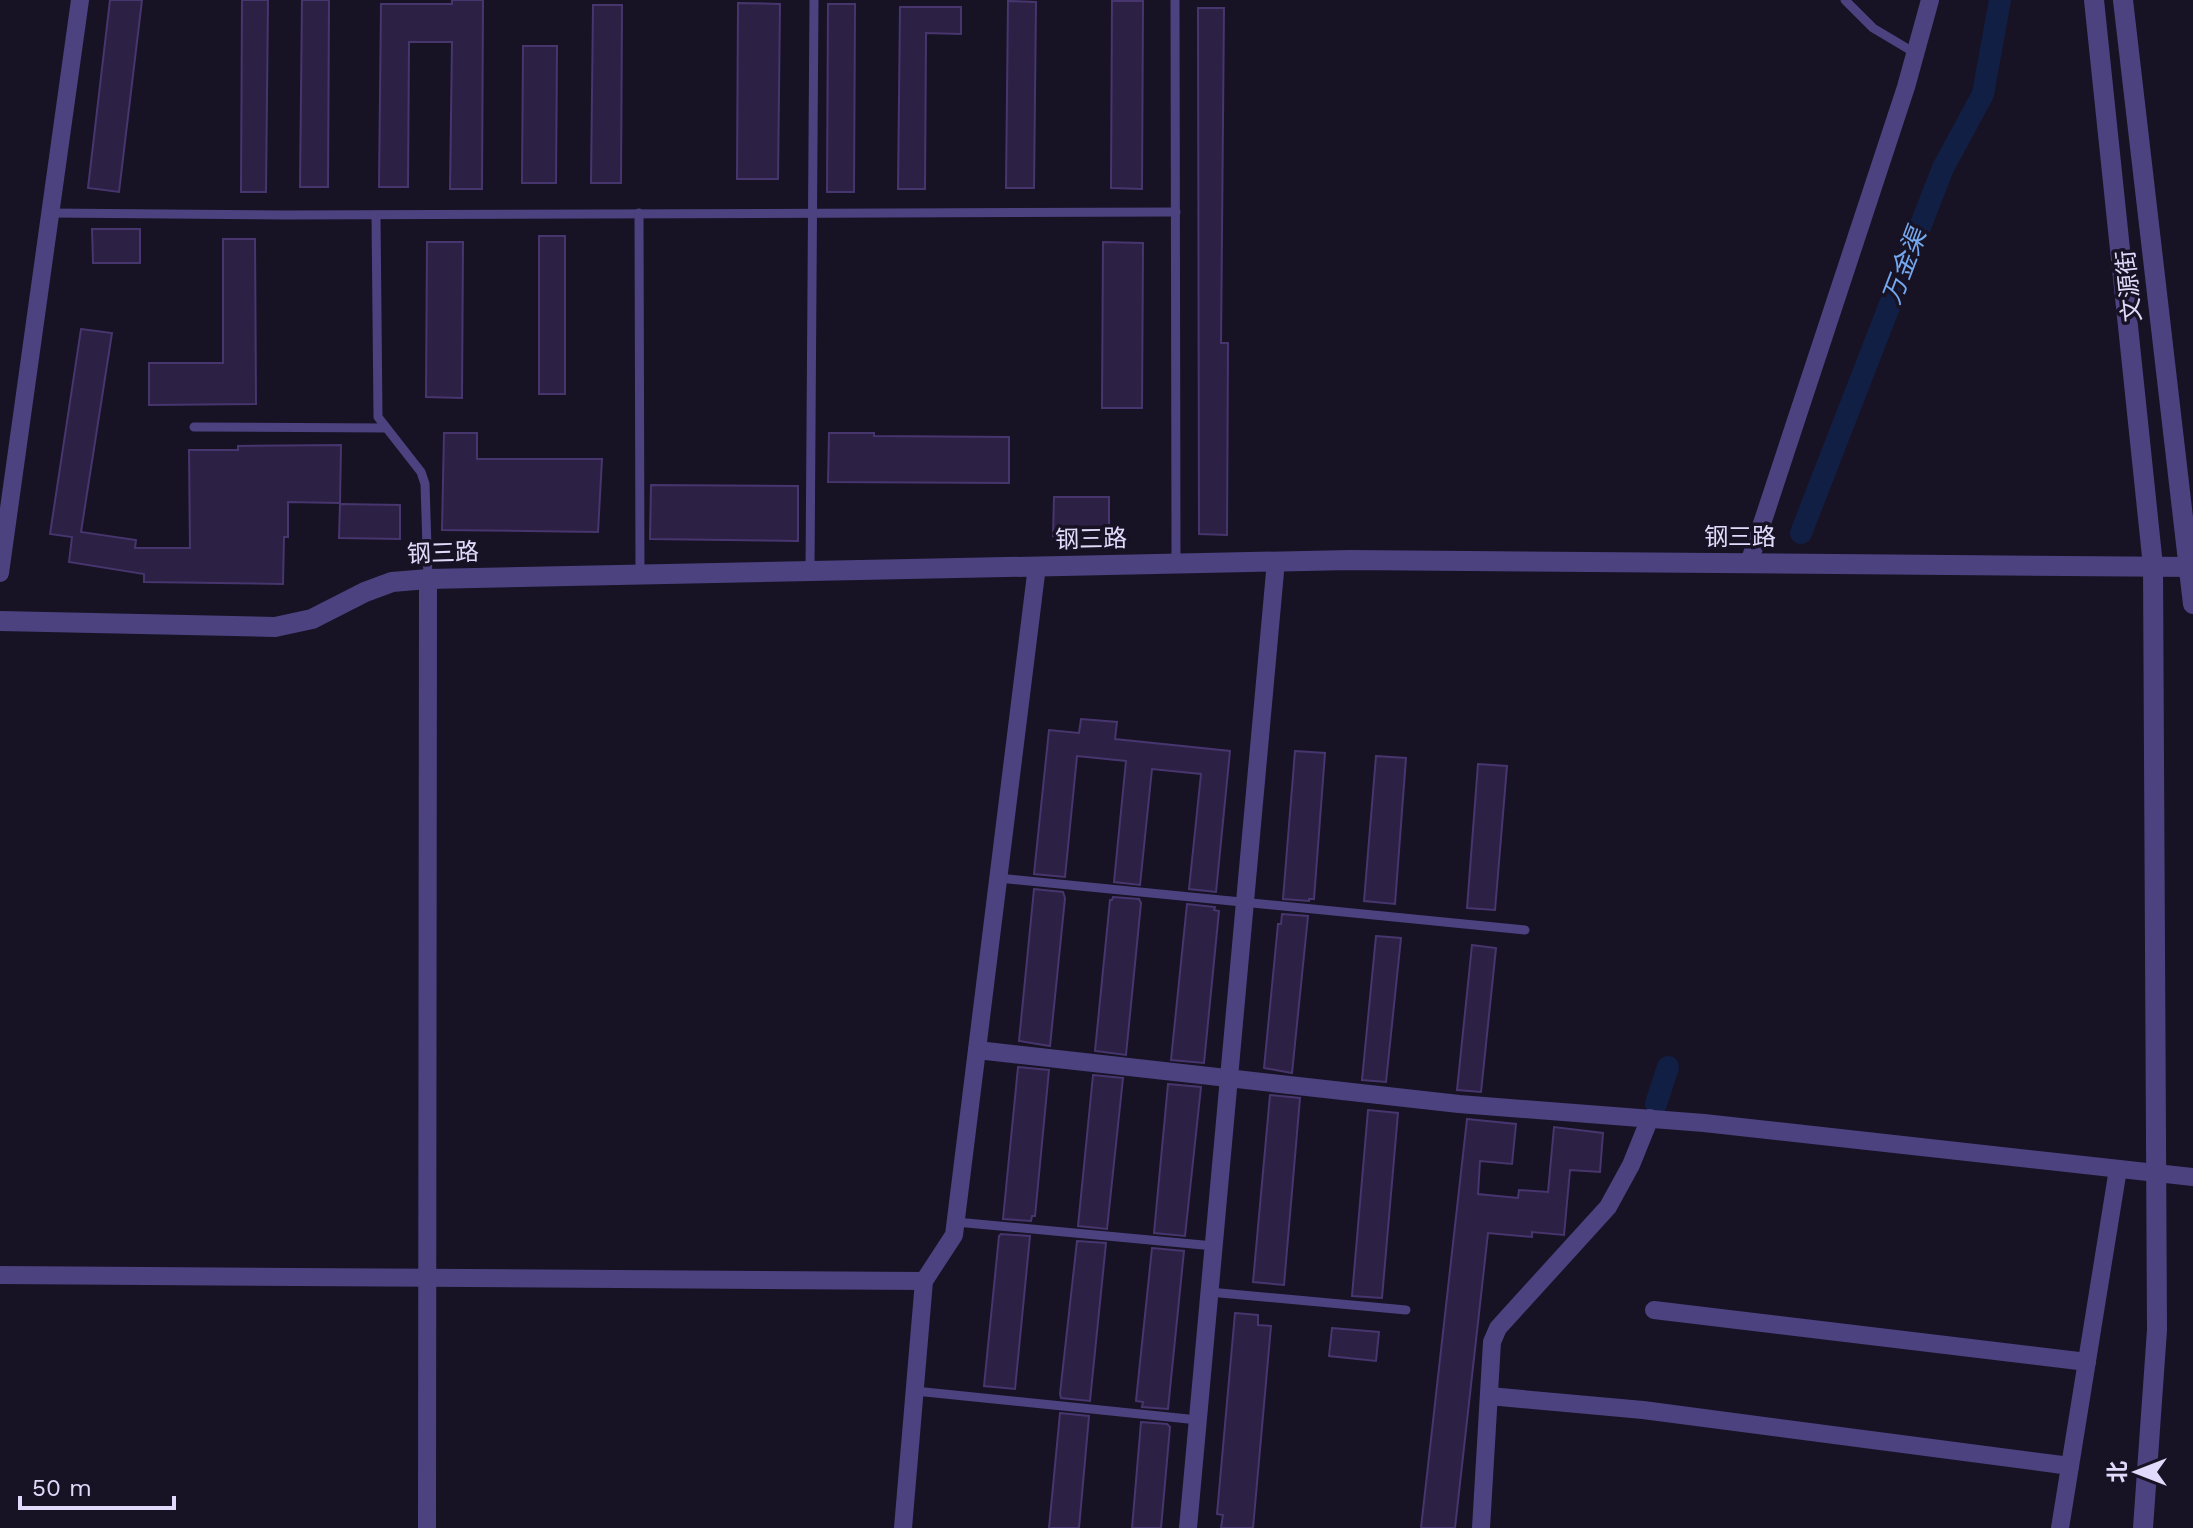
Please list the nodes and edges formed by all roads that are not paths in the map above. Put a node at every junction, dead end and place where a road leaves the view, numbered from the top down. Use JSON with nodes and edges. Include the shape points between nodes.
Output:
{"nodes":[{"id":1,"x":80,"y":0,"type":"edge"},
{"id":2,"x":814,"y":0,"type":"edge"},
{"id":3,"x":1175,"y":0,"type":"edge"},
{"id":4,"x":1845,"y":0,"type":"edge"},
{"id":5,"x":1930,"y":0,"type":"edge"},
{"id":6,"x":2094,"y":0,"type":"edge"},
{"id":7,"x":2123,"y":0,"type":"edge"},
{"id":8,"x":1916,"y":53,"type":"junction"},
{"id":9,"x":812,"y":212,"type":"junction"},
{"id":10,"x":1176,"y":212,"type":"junction"},
{"id":11,"x":50,"y":213,"type":"junction"},
{"id":12,"x":639,"y":213,"type":"junction"},
{"id":13,"x":376,"y":215,"type":"junction"},
{"id":14,"x":194,"y":427,"type":"dead end"},
{"id":15,"x":386,"y":428,"type":"junction"},
{"id":16,"x":1276,"y":561,"type":"junction"},
{"id":17,"x":1176,"y":563,"type":"junction"},
{"id":18,"x":1749,"y":563,"type":"junction"},
{"id":19,"x":1037,"y":566,"type":"junction"},
{"id":20,"x":2153,"y":566,"type":"junction"},
{"id":21,"x":2190,"y":567,"type":"edge"},
{"id":22,"x":810,"y":571,"type":"junction"},
{"id":23,"x":0,"y":573,"type":"edge"},
{"id":24,"x":640,"y":574,"type":"junction"},
{"id":25,"x":428,"y":579,"type":"junction"},
{"id":26,"x":2193,"y":604,"type":"edge"},
{"id":27,"x":0,"y":621,"type":"edge"},
{"id":28,"x":998,"y":878,"type":"junction"},
{"id":29,"x":1245,"y":902,"type":"junction"},
{"id":30,"x":1525,"y":930,"type":"dead end"},
{"id":31,"x":977,"y":1050,"type":"junction"},
{"id":32,"x":1229,"y":1078,"type":"junction"},
{"id":33,"x":1650,"y":1118,"type":"junction"},
{"id":34,"x":2118,"y":1169,"type":"junction"},
{"id":35,"x":2156,"y":1173,"type":"junction"},
{"id":36,"x":2193,"y":1177,"type":"edge"},
{"id":37,"x":956,"y":1222,"type":"junction"},
{"id":38,"x":1214,"y":1246,"type":"junction"},
{"id":39,"x":0,"y":1275,"type":"edge"},
{"id":40,"x":427,"y":1277,"type":"junction"},
{"id":41,"x":924,"y":1281,"type":"junction"},
{"id":42,"x":1209,"y":1292,"type":"junction"},
{"id":43,"x":1406,"y":1310,"type":"dead end"},
{"id":44,"x":1654,"y":1310,"type":"dead end"},
{"id":45,"x":2087,"y":1362,"type":"junction"},
{"id":46,"x":915,"y":1391,"type":"junction"},
{"id":47,"x":1489,"y":1396,"type":"junction"},
{"id":48,"x":1198,"y":1420,"type":"junction"},
{"id":49,"x":2070,"y":1466,"type":"junction"},
{"id":50,"x":427,"y":1528,"type":"edge"},
{"id":51,"x":903,"y":1528,"type":"edge"},
{"id":52,"x":1188,"y":1528,"type":"edge"},
{"id":53,"x":1481,"y":1528,"type":"edge"},
{"id":54,"x":2060,"y":1528,"type":"edge"},
{"id":55,"x":2143,"y":1528,"type":"edge"}],
"edges":[{"from":1,"to":11,"type":"street"},
{"from":2,"to":9,"type":"lane"},
{"from":3,"to":10,"type":"lane"},
{"from":4,"to":8,"type":"lane","via":[[1873,28]]},
{"from":5,"to":8,"type":"street"},
{"from":6,"to":20,"type":"street","name":"文源街"},
{"from":7,"to":21,"type":"street","name":"文源街"},
{"from":8,"to":18,"type":"street"},
{"from":9,"to":10,"type":"lane"},
{"from":9,"to":12,"type":"lane"},
{"from":9,"to":22,"type":"lane"},
{"from":10,"to":17,"type":"lane"},
{"from":11,"to":13,"type":"lane"},
{"from":11,"to":23,"type":"street"},
{"from":12,"to":13,"type":"lane"},
{"from":12,"to":24,"type":"lane"},
{"from":13,"to":15,"type":"lane","via":[[378,417]]},
{"from":14,"to":15,"type":"lane"},
{"from":15,"to":25,"type":"lane","via":[[425,484]]},
{"from":16,"to":17,"type":"street","name":"钢三路"},
{"from":16,"to":18,"type":"street","name":"钢三路"},
{"from":16,"to":29,"type":"street"},
{"from":17,"to":19,"type":"street","name":"钢三路"},
{"from":18,"to":20,"type":"street","name":"钢三路"},
{"from":19,"to":22,"type":"street","name":"钢三路"},
{"from":19,"to":28,"type":"street"},
{"from":20,"to":21,"type":"street","name":"钢三路"},
{"from":20,"to":35,"type":"street","name":"文源街"},
{"from":21,"to":26,"type":"street","name":"文源街"},
{"from":22,"to":24,"type":"street","name":"钢三路"},
{"from":24,"to":25,"type":"street","name":"钢三路"},
{"from":25,"to":27,"type":"street","name":"钢三路","via":[[392,582],[312,619],[275,627]]},
{"from":25,"to":40,"type":"street"},
{"from":28,"to":29,"type":"lane"},
{"from":28,"to":31,"type":"street"},
{"from":29,"to":30,"type":"lane"},
{"from":29,"to":32,"type":"street"},
{"from":31,"to":32,"type":"street"},
{"from":31,"to":37,"type":"street"},
{"from":32,"to":33,"type":"street","via":[[1459,1104]]},
{"from":32,"to":38,"type":"street"},
{"from":33,"to":34,"type":"street"},
{"from":33,"to":47,"type":"street","via":[[1608,1207],[1498,1328],[1492,1342]]},
{"from":34,"to":35,"type":"street"},
{"from":34,"to":45,"type":"street"},
{"from":35,"to":36,"type":"street"},
{"from":35,"to":55,"type":"street","name":"文源街","via":[[2157,1330]]},
{"from":37,"to":38,"type":"lane"},
{"from":37,"to":41,"type":"street","via":[[946,1250]]},
{"from":38,"to":42,"type":"street"},
{"from":39,"to":40,"type":"street"},
{"from":40,"to":41,"type":"street"},
{"from":40,"to":50,"type":"street"},
{"from":41,"to":46,"type":"street"},
{"from":42,"to":43,"type":"lane"},
{"from":42,"to":48,"type":"street"},
{"from":44,"to":45,"type":"street"},
{"from":45,"to":49,"type":"street"},
{"from":46,"to":48,"type":"lane"},
{"from":46,"to":51,"type":"street"},
{"from":47,"to":49,"type":"street","via":[[1643,1410]]},
{"from":47,"to":53,"type":"street"},
{"from":48,"to":52,"type":"street"},
{"from":49,"to":54,"type":"street"}]}
